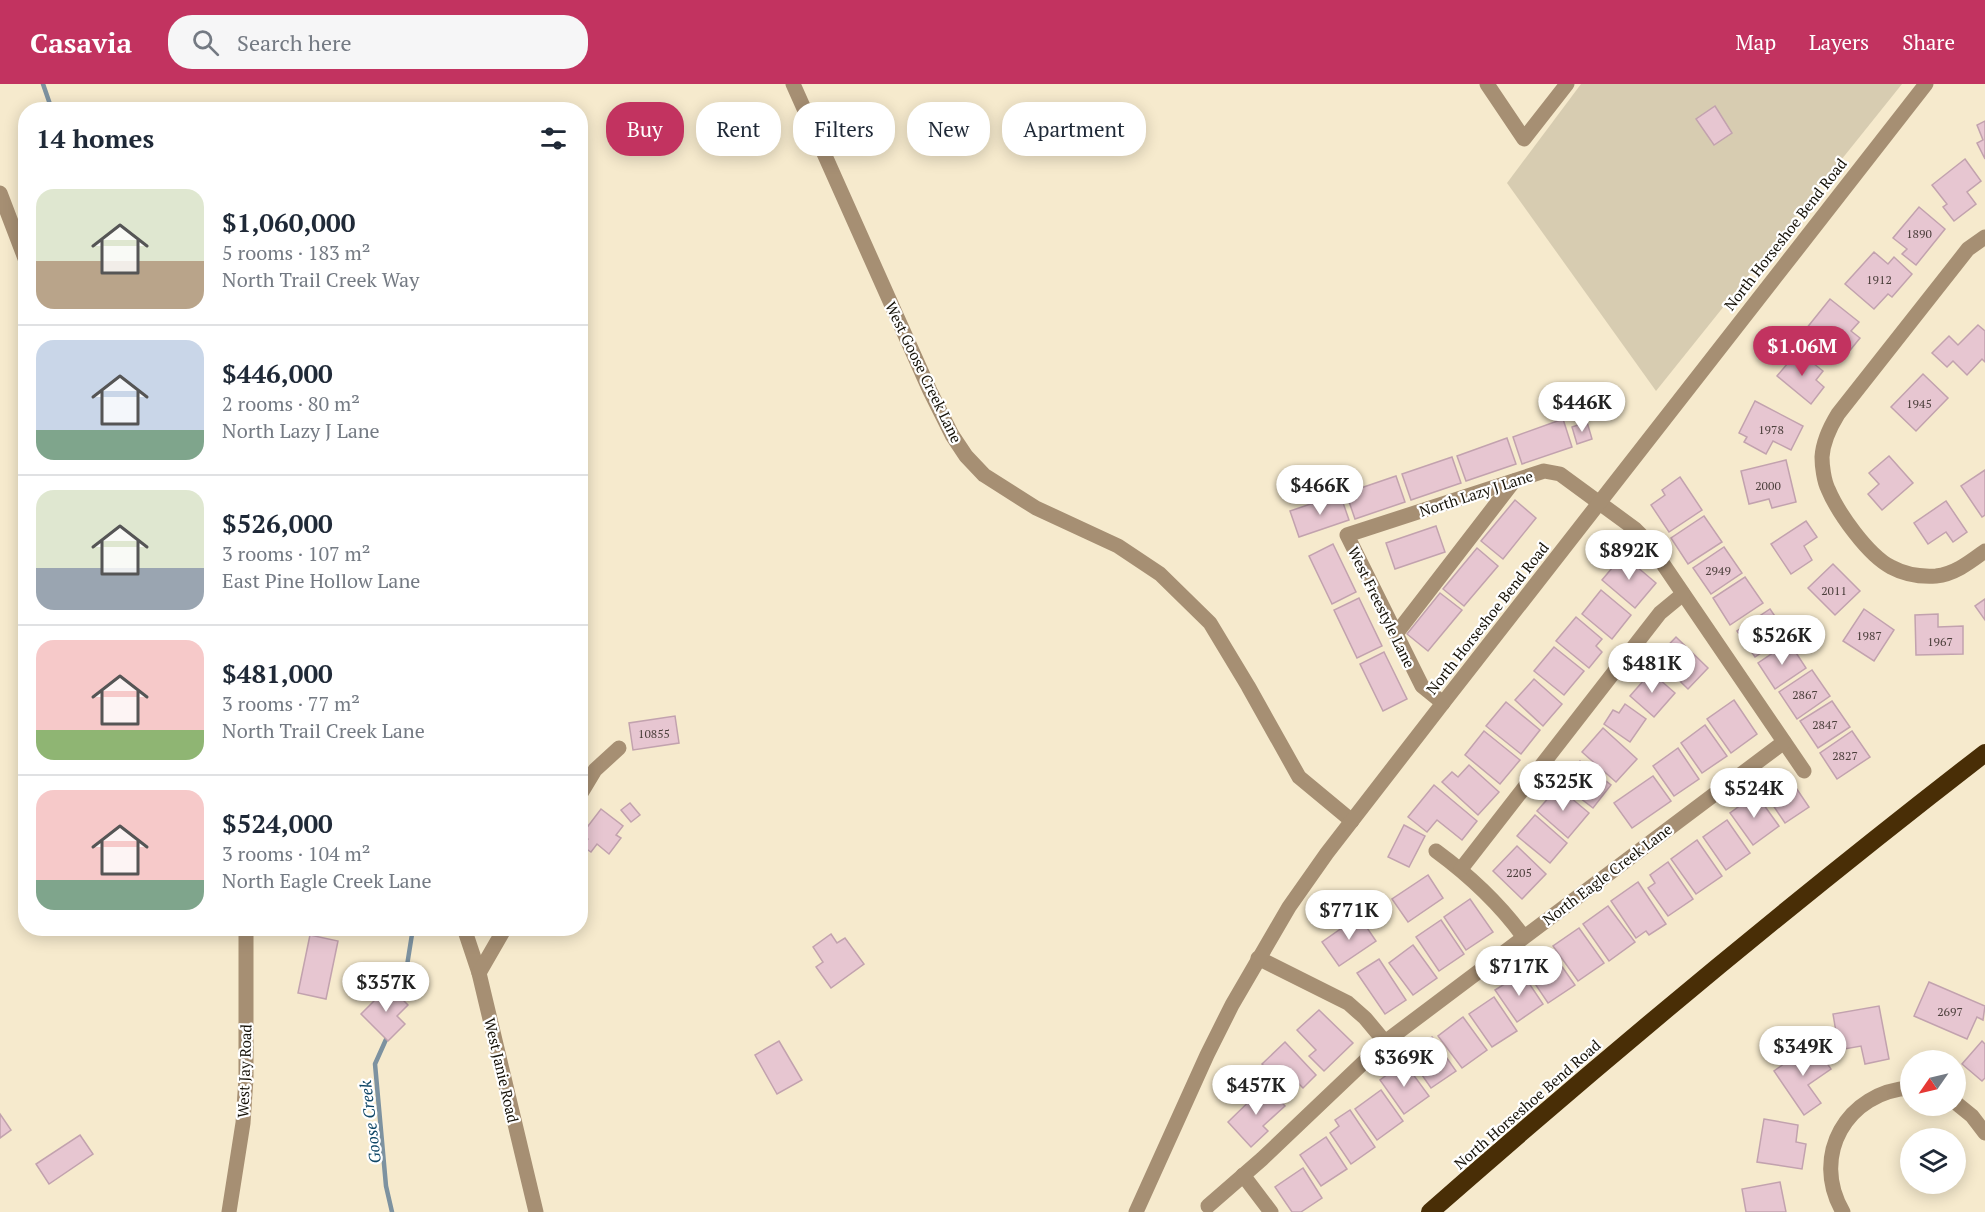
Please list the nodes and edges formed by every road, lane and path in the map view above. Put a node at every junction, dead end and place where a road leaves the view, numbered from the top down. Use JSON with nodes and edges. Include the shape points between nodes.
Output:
{"nodes":[{"id":1,"x":793,"y":84,"type":"edge"},
{"id":2,"x":1487,"y":84,"type":"edge"},
{"id":3,"x":1567,"y":84,"type":"edge"},
{"id":4,"x":1926,"y":84,"type":"edge"},
{"id":5,"x":0,"y":193,"type":"edge"},
{"id":6,"x":1985,"y":237,"type":"edge"},
{"id":7,"x":18,"y":240,"type":"edge"},
{"id":8,"x":1514,"y":481,"type":"junction"},
{"id":9,"x":1600,"y":502,"type":"junction"},
{"id":10,"x":1347,"y":535,"type":"joint"},
{"id":11,"x":1985,"y":551,"type":"edge"},
{"id":12,"x":1683,"y":594,"type":"junction"},
{"id":13,"x":1396,"y":634,"type":"junction"},
{"id":14,"x":1443,"y":703,"type":"junction"},
{"id":15,"x":1784,"y":742,"type":"junction"},
{"id":16,"x":619,"y":748,"type":"dead end"},
{"id":17,"x":1985,"y":753,"type":"edge"},
{"id":18,"x":1804,"y":771,"type":"dead end"},
{"id":19,"x":588,"y":782,"type":"edge"},
{"id":20,"x":1352,"y":821,"type":"junction"},
{"id":21,"x":1436,"y":851,"type":"dead end"},
{"id":22,"x":1461,"y":869,"type":"junction"},
{"id":23,"x":246,"y":936,"type":"edge"},
{"id":24,"x":467,"y":936,"type":"edge"},
{"id":25,"x":500,"y":936,"type":"edge"},
{"id":26,"x":1523,"y":936,"type":"junction"},
{"id":27,"x":1258,"y":958,"type":"junction"},
{"id":28,"x":479,"y":973,"type":"junction"},
{"id":29,"x":1385,"y":1042,"type":"junction"},
{"id":30,"x":1900,"y":1089,"type":"edge"},
{"id":31,"x":1966,"y":1111,"type":"edge"},
{"id":32,"x":1985,"y":1133,"type":"edge"},
{"id":33,"x":1243,"y":1175,"type":"junction"},
{"id":34,"x":1208,"y":1206,"type":"dead end"},
{"id":35,"x":229,"y":1212,"type":"edge"},
{"id":36,"x":536,"y":1212,"type":"edge"},
{"id":37,"x":1136,"y":1212,"type":"edge"},
{"id":38,"x":1270,"y":1212,"type":"edge"},
{"id":39,"x":1430,"y":1212,"type":"edge"},
{"id":40,"x":1843,"y":1212,"type":"edge"}],
"edges":[{"from":1,"to":20,"type":"street","name":"West Goose Creek Lane","via":[[930,391],[966,456],[984,475],[1036,508],[1118,546],[1161,574],[1209,624],[1299,777]]},
{"from":2,"to":3,"type":"street","via":[[1524,138]]},
{"from":4,"to":9,"type":"street","name":"North Horseshoe Bend Road"},
{"from":5,"to":7,"type":"street"},
{"from":6,"to":11,"type":"street","via":[[1968,249],[1838,414],[1828,432],[1822,457],[1827,486],[1835,502],[1872,552],[1891,567],[1914,575],[1938,576],[1962,568]]},
{"from":8,"to":9,"type":"street","name":"North Lazy J Lane","via":[[1545,471],[1560,474]]},
{"from":8,"to":10,"type":"street","name":"North Lazy J Lane"},
{"from":8,"to":13,"type":"street"},
{"from":9,"to":12,"type":"street","name":"North Lazy J Lane","via":[[1648,542]]},
{"from":9,"to":14,"type":"street","name":"North Horseshoe Bend Road"},
{"from":10,"to":13,"type":"street","name":"West Freestyle Lane"},
{"from":12,"to":15,"type":"street","name":"North Lazy J Lane"},
{"from":12,"to":22,"type":"street","via":[[1660,613]]},
{"from":13,"to":14,"type":"street","name":"West Freestyle Lane","via":[[1422,686]]},
{"from":14,"to":20,"type":"street","name":"North Horseshoe Bend Road"},
{"from":15,"to":18,"type":"street","name":"North Lazy J Lane"},
{"from":15,"to":26,"type":"street","name":"North Eagle Creek Lane"},
{"from":16,"to":19,"type":"street"},
{"from":17,"to":39,"type":"highway","name":"North Horseshoe Bend Road","via":[[1742,945]]},
{"from":20,"to":27,"type":"street","name":"North Horseshoe Bend Road","via":[[1289,907]]},
{"from":21,"to":22,"type":"street"},
{"from":22,"to":26,"type":"street","via":[[1503,909]]},
{"from":23,"to":35,"type":"street","name":"West Jay Road","via":[[246,1078]]},
{"from":24,"to":28,"type":"street","name":"West Janie Road"},
{"from":25,"to":28,"type":"street"},
{"from":26,"to":29,"type":"street","name":"North Eagle Creek Lane"},
{"from":27,"to":29,"type":"street","via":[[1347,1003]]},
{"from":27,"to":37,"type":"street","name":"North Horseshoe Bend Road","via":[[1207,1055]]},
{"from":28,"to":36,"type":"street","name":"West Janie Road"},
{"from":29,"to":33,"type":"street","name":"North Eagle Creek Lane"},
{"from":30,"to":40,"type":"street","via":[[1867,1101],[1840,1130],[1830,1176]]},
{"from":31,"to":32,"type":"street"},
{"from":33,"to":34,"type":"street","name":"North Eagle Creek Lane"},
{"from":33,"to":38,"type":"street"}]}
